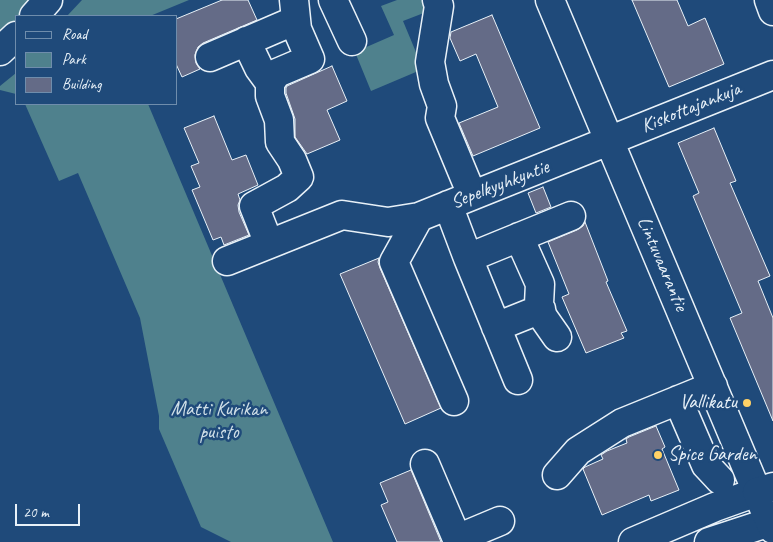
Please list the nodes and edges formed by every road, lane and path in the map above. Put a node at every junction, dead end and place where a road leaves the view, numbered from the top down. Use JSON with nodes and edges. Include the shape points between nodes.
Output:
{"nodes":[{"id":1,"x":48,"y":0,"type":"edge"},
{"id":2,"x":437,"y":0,"type":"edge"},
{"id":3,"x":550,"y":0,"type":"edge"},
{"id":4,"x":768,"y":0,"type":"edge"},
{"id":5,"x":343,"y":3,"type":"edge"},
{"id":6,"x":295,"y":10,"type":"edge"},
{"id":7,"x":773,"y":11,"type":"edge"},
{"id":8,"x":35,"y":15,"type":"edge"},
{"id":9,"x":15,"y":37,"type":"edge"},
{"id":10,"x":246,"y":41,"type":"junction"},
{"id":11,"x":352,"y":41,"type":"dead end"},
{"id":12,"x":0,"y":52,"type":"edge"},
{"id":13,"x":210,"y":57,"type":"dead end"},
{"id":14,"x":773,"y":75,"type":"edge"},
{"id":15,"x":270,"y":83,"type":"junction"},
{"id":16,"x":609,"y":141,"type":"junction"},
{"id":17,"x":460,"y":200,"type":"junction"},
{"id":18,"x":419,"y":216,"type":"junction"},
{"id":19,"x":571,"y":216,"type":"dead end"},
{"id":20,"x":519,"y":237,"type":"junction"},
{"id":21,"x":269,"y":244,"type":"junction"},
{"id":22,"x":468,"y":258,"type":"junction"},
{"id":23,"x":227,"y":261,"type":"dead end"},
{"id":24,"x":541,"y":309,"type":"junction"},
{"id":25,"x":496,"y":327,"type":"junction"},
{"id":26,"x":558,"y":337,"type":"dead end"},
{"id":27,"x":518,"y":380,"type":"dead end"},
{"id":28,"x":712,"y":386,"type":"junction"},
{"id":29,"x":678,"y":400,"type":"junction"},
{"id":30,"x":454,"y":401,"type":"dead end"},
{"id":31,"x":425,"y":464,"type":"dead end"},
{"id":32,"x":557,"y":475,"type":"dead end"},
{"id":33,"x":720,"y":480,"type":"dead end"},
{"id":34,"x":765,"y":489,"type":"edge"},
{"id":35,"x":500,"y":521,"type":"dead end"},
{"id":36,"x":772,"y":523,"type":"edge"},
{"id":37,"x":633,"y":542,"type":"edge"},
{"id":38,"x":709,"y":542,"type":"edge"}],
"edges":[{"from":1,"to":8,"type":"street"},
{"from":2,"to":17,"type":"street","via":[[439,6],[430,62]]},
{"from":3,"to":16,"type":"street","name":"Lintuvaarantie"},
{"from":4,"to":7,"type":"street"},
{"from":5,"to":11,"type":"street"},
{"from":6,"to":10,"type":"street"},
{"from":6,"to":15,"type":"street","via":[[297,29],[310,59],[277,73]]},
{"from":9,"to":12,"type":"street"},
{"from":10,"to":13,"type":"street"},
{"from":10,"to":15,"type":"street"},
{"from":14,"to":16,"type":"street","name":"Kiskottajankuja"},
{"from":15,"to":21,"type":"street","via":[[270,96],[279,120],[280,142],[299,177],[287,188],[254,206]]},
{"from":16,"to":17,"type":"street","name":"Sepelkyyhkyntie"},
{"from":16,"to":28,"type":"street","name":"Lintuvaarantie"},
{"from":17,"to":18,"type":"street","name":"Sepelkyyhkyntie"},
{"from":17,"to":22,"type":"street"},
{"from":18,"to":21,"type":"street","name":"Sepelkyyhkyntie","via":[[388,222],[342,215]]},
{"from":18,"to":30,"type":"street","via":[[394,262]]},
{"from":19,"to":20,"type":"street"},
{"from":20,"to":22,"type":"street"},
{"from":20,"to":24,"type":"street","via":[[540,284]]},
{"from":21,"to":23,"type":"street","name":"Sepelkyyhkyntie"},
{"from":22,"to":25,"type":"street"},
{"from":24,"to":25,"type":"street"},
{"from":24,"to":26,"type":"street"},
{"from":25,"to":27,"type":"street"},
{"from":28,"to":29,"type":"street"},
{"from":28,"to":34,"type":"street","name":"Lintuvaarantie"},
{"from":29,"to":32,"type":"street","via":[[622,423],[578,451]]},
{"from":29,"to":33,"type":"street","via":[[706,465]]},
{"from":31,"to":35,"type":"street","via":[[457,539]]},
{"from":34,"to":36,"type":"street","name":"Lintuvaarantie"},
{"from":34,"to":37,"type":"street"},
{"from":36,"to":38,"type":"street"}]}
